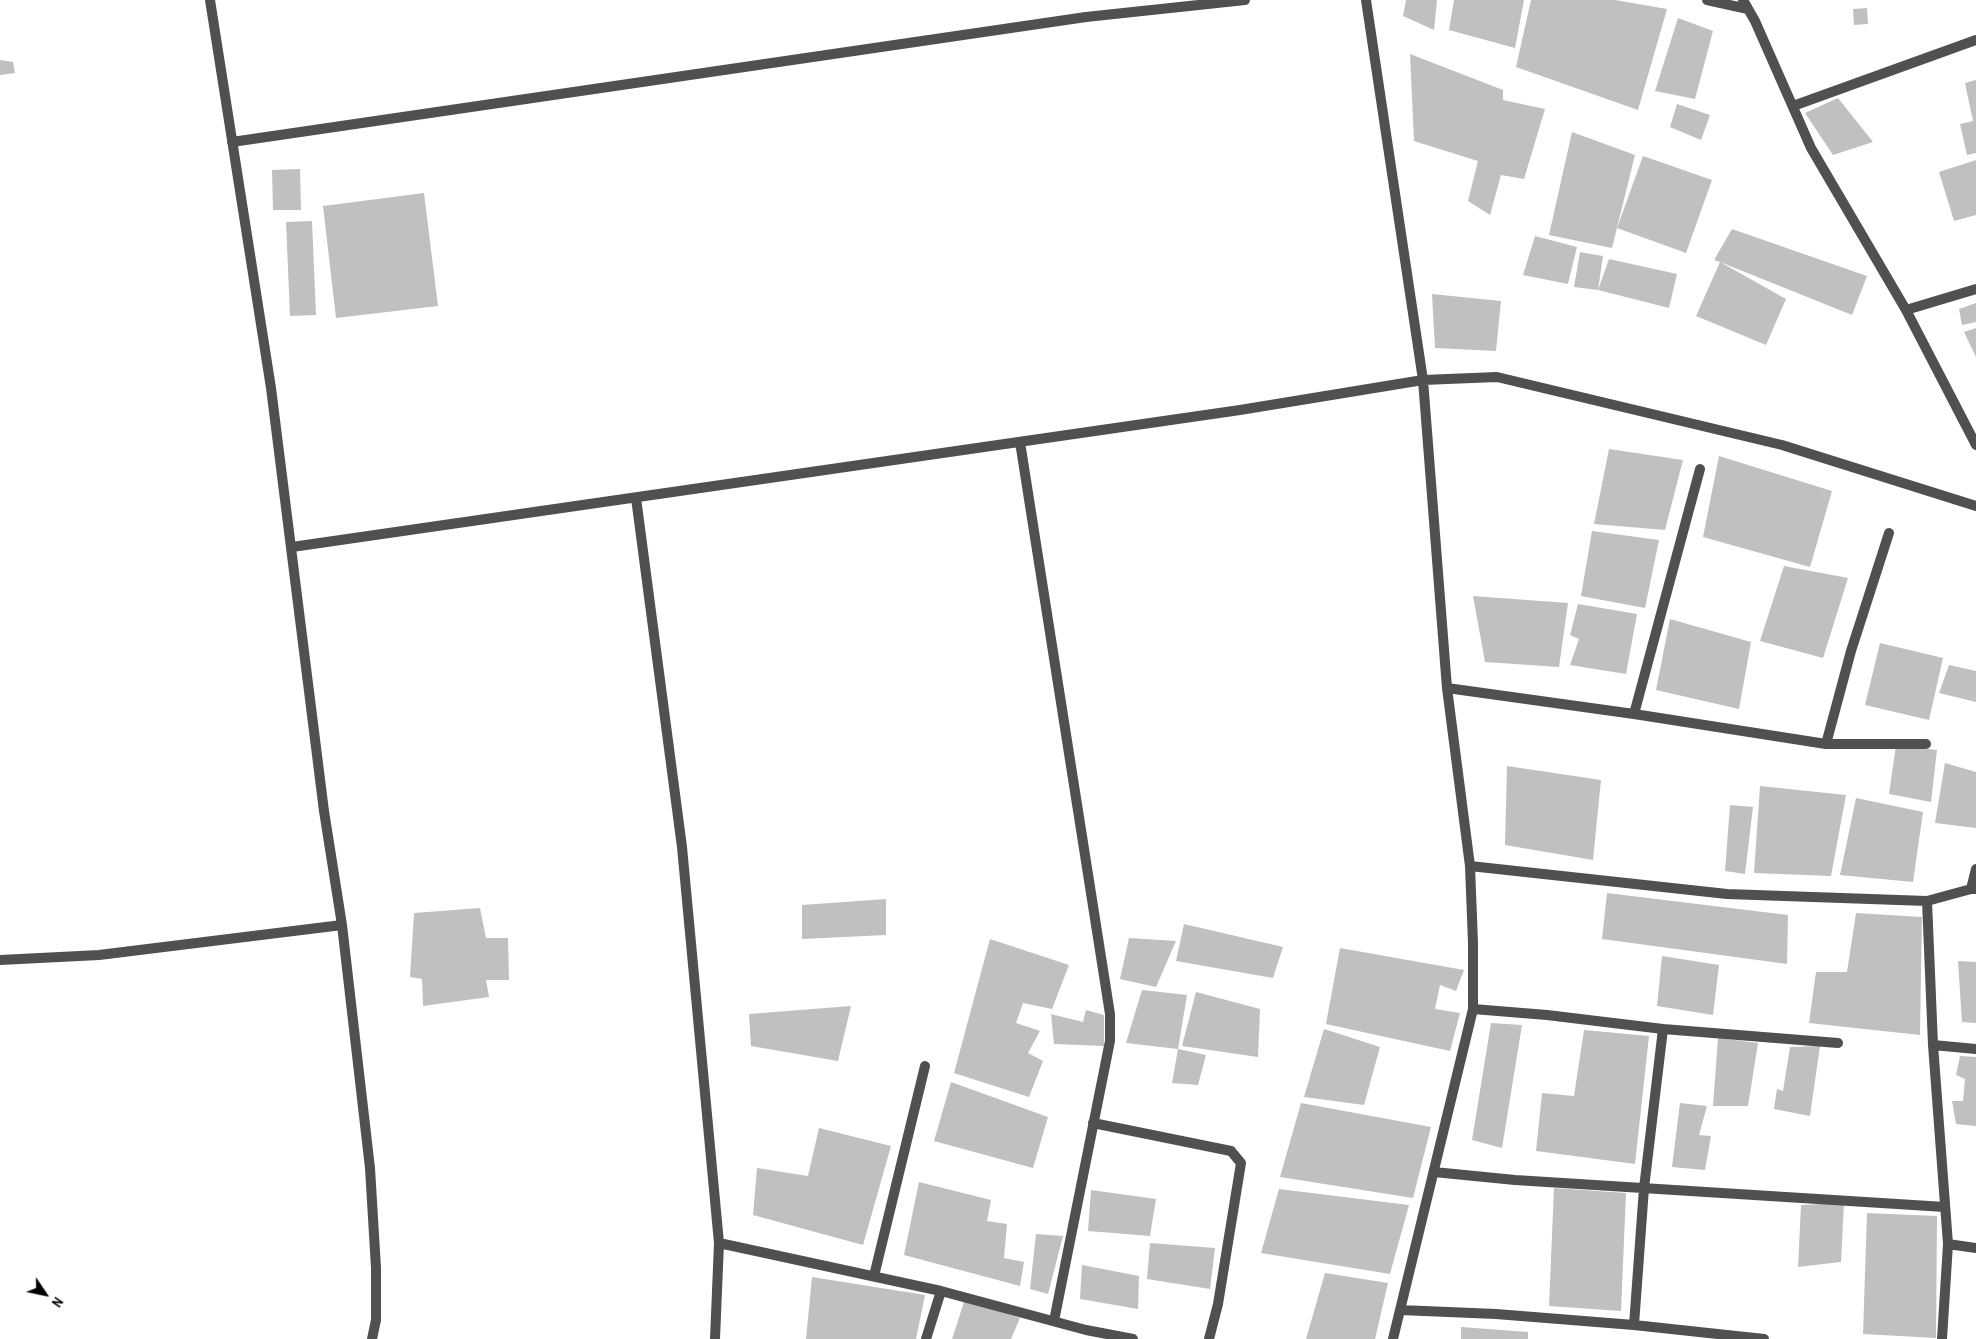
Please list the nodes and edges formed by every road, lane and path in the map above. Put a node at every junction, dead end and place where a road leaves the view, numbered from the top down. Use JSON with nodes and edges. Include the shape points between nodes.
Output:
{"nodes":[{"id":1,"x":210,"y":0,"type":"edge"},
{"id":2,"x":1245,"y":0,"type":"edge"},
{"id":3,"x":1366,"y":0,"type":"edge"},
{"id":4,"x":1707,"y":0,"type":"edge"},
{"id":5,"x":1746,"y":4,"type":"edge"},
{"id":6,"x":1976,"y":40,"type":"edge"},
{"id":7,"x":1792,"y":106,"type":"junction"},
{"id":8,"x":232,"y":142,"type":"junction"},
{"id":9,"x":1976,"y":289,"type":"edge"},
{"id":10,"x":1906,"y":310,"type":"junction"},
{"id":11,"x":1423,"y":380,"type":"junction"},
{"id":12,"x":1020,"y":442,"type":"junction"},
{"id":13,"x":1976,"y":445,"type":"edge"},
{"id":14,"x":1700,"y":469,"type":"dead end"},
{"id":15,"x":636,"y":498,"type":"junction"},
{"id":16,"x":1976,"y":506,"type":"edge"},
{"id":17,"x":1889,"y":533,"type":"dead end"},
{"id":18,"x":292,"y":547,"type":"junction"},
{"id":19,"x":1447,"y":688,"type":"junction"},
{"id":20,"x":1634,"y":714,"type":"junction"},
{"id":21,"x":1826,"y":744,"type":"junction"},
{"id":22,"x":1926,"y":744,"type":"dead end"},
{"id":23,"x":1470,"y":866,"type":"junction"},
{"id":24,"x":1976,"y":869,"type":"edge"},
{"id":25,"x":1973,"y":889,"type":"edge"},
{"id":26,"x":1927,"y":901,"type":"junction"},
{"id":27,"x":342,"y":925,"type":"junction"},
{"id":28,"x":0,"y":960,"type":"edge"},
{"id":29,"x":1473,"y":1009,"type":"junction"},
{"id":30,"x":1663,"y":1029,"type":"junction"},
{"id":31,"x":1838,"y":1043,"type":"dead end"},
{"id":32,"x":1933,"y":1045,"type":"junction"},
{"id":33,"x":1976,"y":1050,"type":"edge"},
{"id":34,"x":924,"y":1066,"type":"dead end"},
{"id":35,"x":1093,"y":1123,"type":"junction"},
{"id":36,"x":1434,"y":1172,"type":"junction"},
{"id":37,"x":1644,"y":1188,"type":"junction"},
{"id":38,"x":1945,"y":1207,"type":"junction"},
{"id":39,"x":719,"y":1243,"type":"junction"},
{"id":40,"x":1948,"y":1244,"type":"junction"},
{"id":41,"x":1976,"y":1248,"type":"edge"},
{"id":42,"x":874,"y":1276,"type":"junction"},
{"id":43,"x":941,"y":1291,"type":"junction"},
{"id":44,"x":1400,"y":1310,"type":"junction"},
{"id":45,"x":1054,"y":1321,"type":"junction"},
{"id":46,"x":1634,"y":1325,"type":"junction"},
{"id":47,"x":1085,"y":1335,"type":"edge"},
{"id":48,"x":372,"y":1339,"type":"edge"},
{"id":49,"x":715,"y":1339,"type":"edge"},
{"id":50,"x":926,"y":1339,"type":"edge"},
{"id":51,"x":1133,"y":1339,"type":"edge"},
{"id":52,"x":1209,"y":1339,"type":"edge"},
{"id":53,"x":1393,"y":1339,"type":"edge"},
{"id":54,"x":1764,"y":1339,"type":"edge"},
{"id":55,"x":1942,"y":1339,"type":"edge"}],
"edges":[{"from":1,"to":8,"type":"street"},
{"from":2,"to":8,"type":"street","via":[[1086,17]]},
{"from":3,"to":11,"type":"street"},
{"from":4,"to":5,"type":"street"},
{"from":5,"to":7,"type":"street"},
{"from":6,"to":7,"type":"street"},
{"from":7,"to":10,"type":"street","via":[[1811,148]]},
{"from":8,"to":18,"type":"street","via":[[271,388]]},
{"from":9,"to":10,"type":"street"},
{"from":10,"to":13,"type":"street"},
{"from":11,"to":12,"type":"street"},
{"from":11,"to":16,"type":"street","via":[[1498,377],[1782,445]]},
{"from":11,"to":19,"type":"street"},
{"from":12,"to":15,"type":"street"},
{"from":12,"to":35,"type":"street","via":[[1110,1014],[1110,1041]]},
{"from":14,"to":20,"type":"street"},
{"from":15,"to":18,"type":"street"},
{"from":15,"to":39,"type":"street","via":[[682,847]]},
{"from":17,"to":21,"type":"street","via":[[1851,651]]},
{"from":18,"to":27,"type":"street","via":[[324,810]]},
{"from":19,"to":20,"type":"street"},
{"from":19,"to":23,"type":"street"},
{"from":20,"to":21,"type":"street"},
{"from":21,"to":22,"type":"street"},
{"from":23,"to":26,"type":"street","via":[[1728,894]]},
{"from":23,"to":29,"type":"street"},
{"from":24,"to":25,"type":"street"},
{"from":25,"to":26,"type":"street"},
{"from":26,"to":32,"type":"street"},
{"from":27,"to":28,"type":"street","via":[[99,955]]},
{"from":27,"to":48,"type":"street","via":[[370,1168],[376,1268],[376,1320]]},
{"from":29,"to":30,"type":"street"},
{"from":29,"to":36,"type":"street"},
{"from":30,"to":31,"type":"street"},
{"from":30,"to":37,"type":"street"},
{"from":32,"to":33,"type":"street"},
{"from":32,"to":38,"type":"street"},
{"from":34,"to":42,"type":"street"},
{"from":35,"to":45,"type":"street"},
{"from":35,"to":52,"type":"street","via":[[1230,1151],[1241,1163],[1218,1304]]},
{"from":36,"to":37,"type":"street"},
{"from":36,"to":44,"type":"street"},
{"from":37,"to":38,"type":"street"},
{"from":37,"to":46,"type":"street"},
{"from":38,"to":40,"type":"street"},
{"from":39,"to":42,"type":"street"},
{"from":39,"to":49,"type":"street"},
{"from":40,"to":41,"type":"street"},
{"from":40,"to":55,"type":"street"},
{"from":42,"to":43,"type":"street"},
{"from":43,"to":45,"type":"street"},
{"from":43,"to":50,"type":"street"},
{"from":44,"to":46,"type":"street"},
{"from":44,"to":53,"type":"street"},
{"from":45,"to":47,"type":"street"},
{"from":46,"to":54,"type":"street"},
{"from":47,"to":51,"type":"street"}]}
